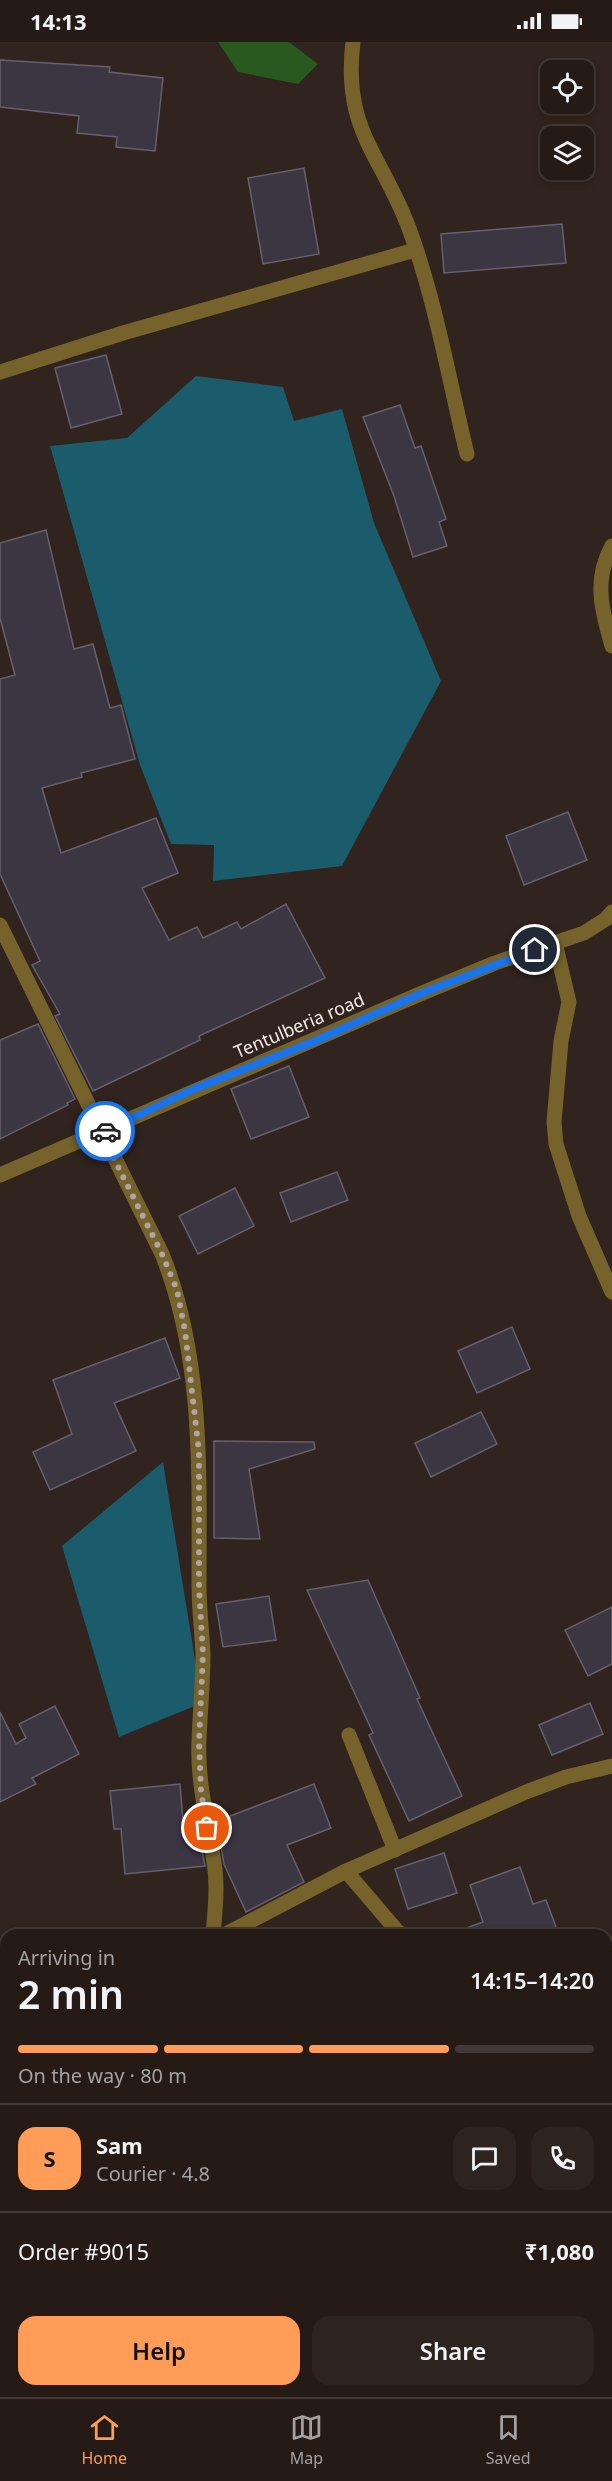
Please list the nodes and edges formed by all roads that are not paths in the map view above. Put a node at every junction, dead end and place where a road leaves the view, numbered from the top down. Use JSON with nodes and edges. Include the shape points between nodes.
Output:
{"nodes":[{"id":1,"x":353,"y":42,"type":"edge"},
{"id":2,"x":415,"y":250,"type":"junction"},
{"id":3,"x":0,"y":372,"type":"edge"},
{"id":4,"x":467,"y":453,"type":"dead end"},
{"id":5,"x":612,"y":546,"type":"edge"},
{"id":6,"x":612,"y":646,"type":"edge"},
{"id":7,"x":610,"y":921,"type":"edge"},
{"id":8,"x":0,"y":925,"type":"edge"},
{"id":9,"x":555,"y":943,"type":"junction"},
{"id":10,"x":101,"y":1133,"type":"junction"},
{"id":11,"x":0,"y":1175,"type":"edge"},
{"id":12,"x":612,"y":1292,"type":"edge"},
{"id":13,"x":349,"y":1735,"type":"dead end"},
{"id":14,"x":612,"y":1766,"type":"edge"},
{"id":15,"x":395,"y":1850,"type":"junction"},
{"id":16,"x":346,"y":1871,"type":"junction"},
{"id":17,"x":213,"y":1929,"type":"edge"},
{"id":18,"x":235,"y":1929,"type":"edge"},
{"id":19,"x":395,"y":1929,"type":"edge"}],
"edges":[{"from":1,"to":2,"type":"street","via":[[349,72],[353,107],[369,150],[410,230]]},
{"from":2,"to":3,"type":"street"},
{"from":2,"to":4,"type":"street"},
{"from":5,"to":6,"type":"street","via":[[603,562],[599,588]]},
{"from":7,"to":9,"type":"street","name":"Tentulberia road"},
{"from":8,"to":10,"type":"street"},
{"from":9,"to":10,"type":"street","name":"Tentulberia road","via":[[420,994],[194,1089]]},
{"from":9,"to":12,"type":"street","via":[[569,1002],[561,1041],[554,1122],[556,1144],[579,1216]]},
{"from":10,"to":11,"type":"street","name":"Tentulberia road"},
{"from":10,"to":17,"type":"street","via":[[177,1290],[193,1386],[199,1452],[203,1654],[199,1742],[201,1791],[215,1864]]},
{"from":13,"to":15,"type":"street"},
{"from":14,"to":15,"type":"street","via":[[526,1792]]},
{"from":15,"to":16,"type":"street"},
{"from":16,"to":18,"type":"street"},
{"from":16,"to":19,"type":"street"}]}
